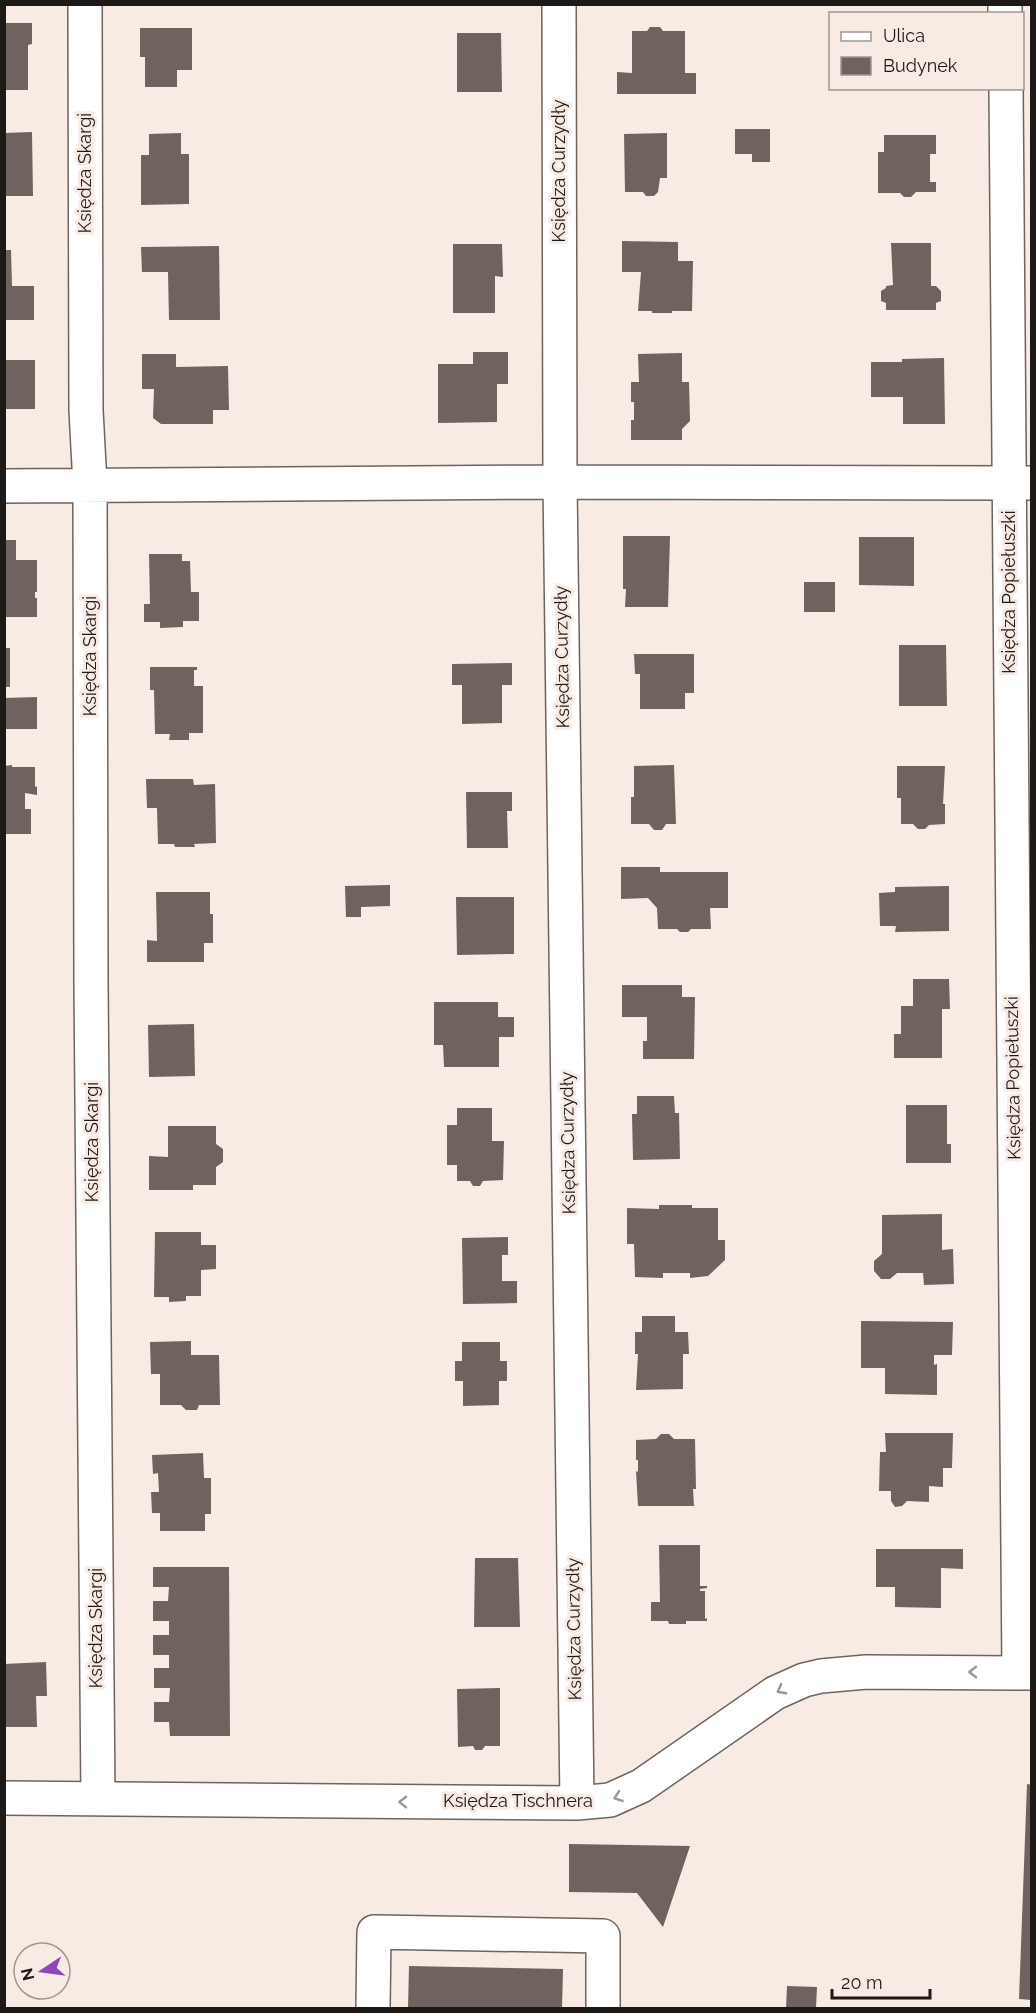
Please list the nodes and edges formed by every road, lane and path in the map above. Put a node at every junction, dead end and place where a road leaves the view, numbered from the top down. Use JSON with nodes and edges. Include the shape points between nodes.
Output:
{"nodes":[{"id":1,"x":85,"y":4,"type":"edge"},
{"id":2,"x":559,"y":4,"type":"edge"},
{"id":3,"x":1006,"y":90,"type":"edge"},
{"id":4,"x":560,"y":482,"type":"junction"},
{"id":5,"x":1020,"y":483,"type":"edge"},
{"id":6,"x":90,"y":485,"type":"junction"},
{"id":7,"x":4,"y":486,"type":"edge"},
{"id":8,"x":1025,"y":1673,"type":"edge"},
{"id":9,"x":4,"y":1798,"type":"edge"},
{"id":10,"x":98,"y":1798,"type":"junction"},
{"id":11,"x":577,"y":1803,"type":"junction"},
{"id":12,"x":373,"y":2008,"type":"edge"},
{"id":13,"x":603,"y":2008,"type":"edge"}],
"edges":[{"from":1,"to":6,"type":"street","name":"Księdza Skargi","via":[[86,398]]},
{"from":2,"to":4,"type":"street","name":"Księdza Curzydły"},
{"from":3,"to":5,"type":"street","name":"Księdza Popiełuszki"},
{"from":4,"to":5,"type":"street"},
{"from":4,"to":6,"type":"street"},
{"from":4,"to":11,"type":"street","name":"Księdza Curzydły"},
{"from":5,"to":8,"type":"street","name":"Księdza Popiełuszki"},
{"from":6,"to":7,"type":"street"},
{"from":6,"to":10,"type":"street","name":"Księdza Skargi"},
{"from":8,"to":11,"type":"street","name":"Księdza Tischnera","one_way":true,"via":[[866,1672],[804,1680],[766,1698],[641,1786],[610,1800]]},
{"from":9,"to":10,"type":"street","name":"Księdza Tischnera"},
{"from":11,"to":10,"type":"street","name":"Księdza Tischnera","one_way":true},
{"from":12,"to":13,"type":"street","via":[[374,1932],[603,1936]]}]}
